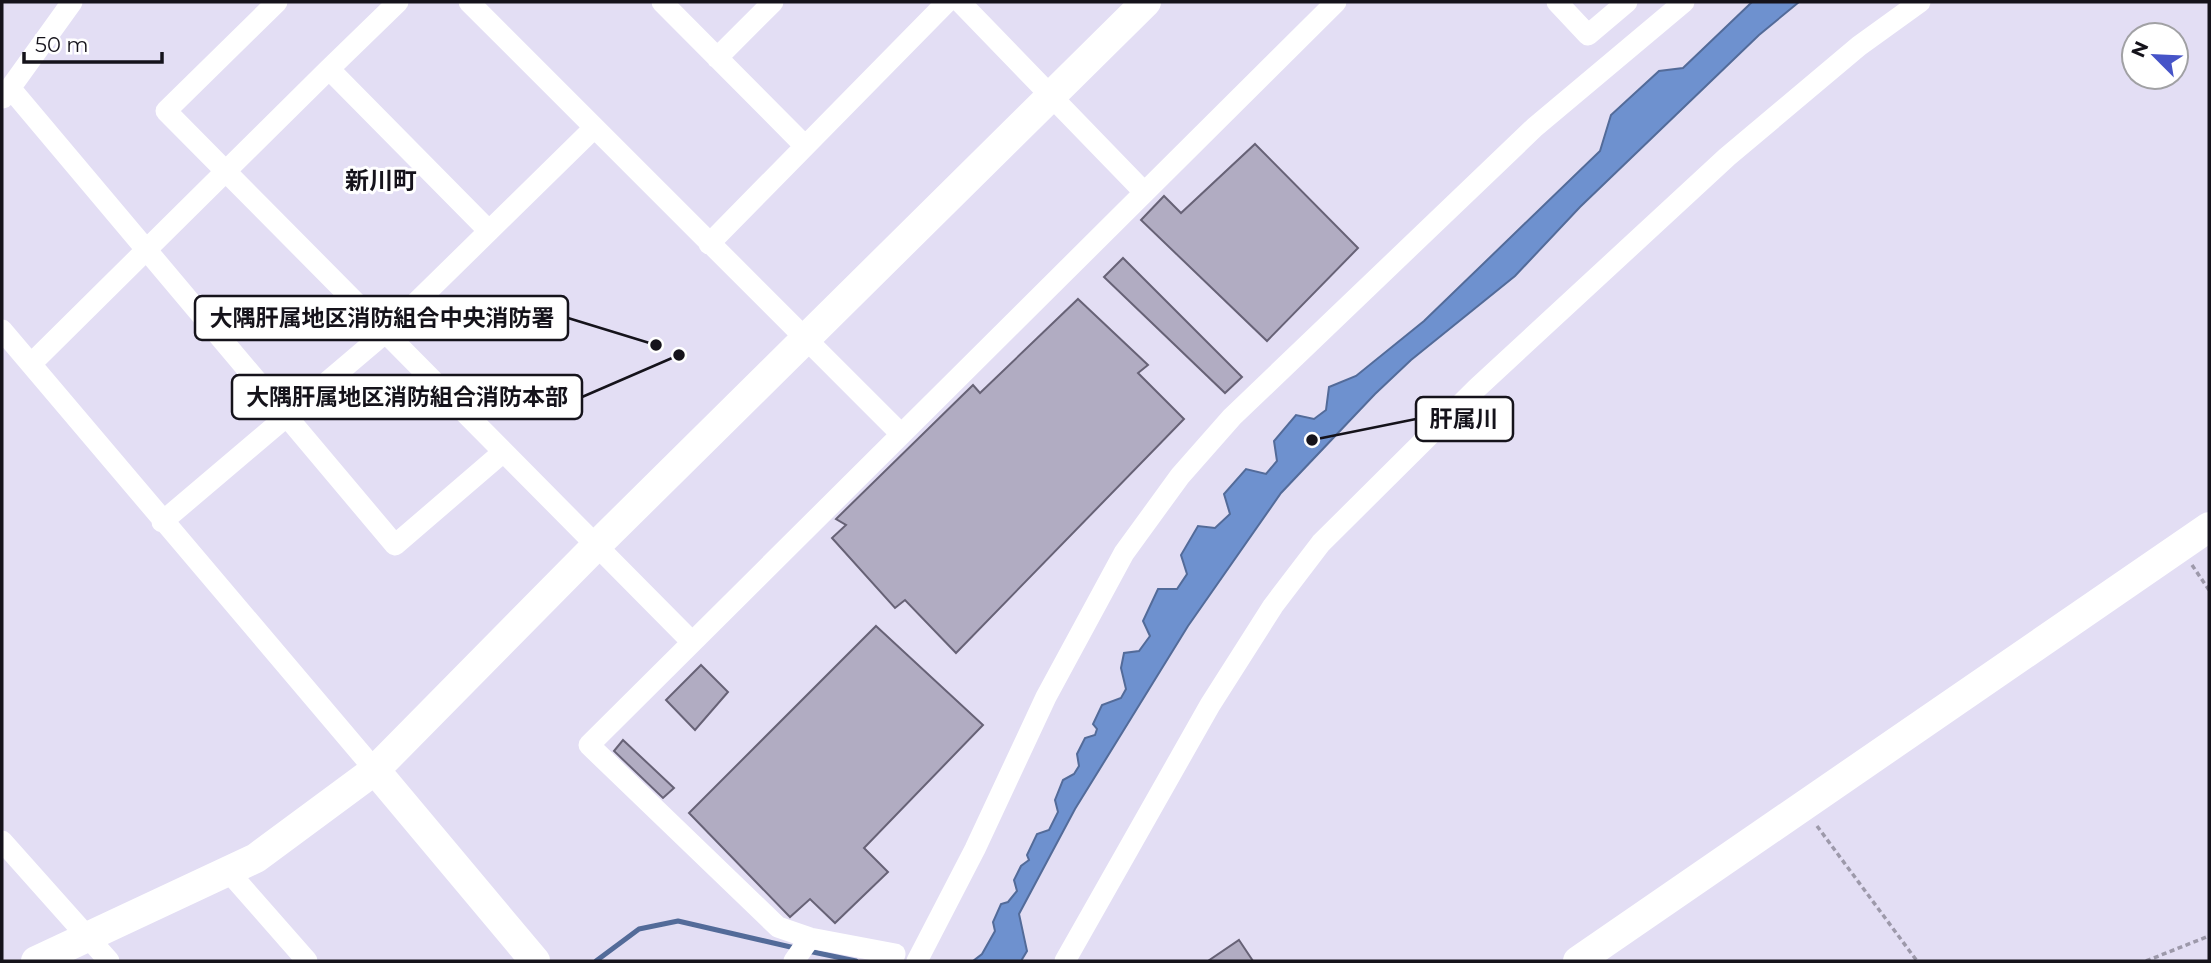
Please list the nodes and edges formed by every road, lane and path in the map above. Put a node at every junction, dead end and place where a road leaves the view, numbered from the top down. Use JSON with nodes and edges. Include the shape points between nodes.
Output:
{"nodes":[{"id":1,"x":72,"y":2,"type":"edge"},
{"id":2,"x":277,"y":2,"type":"edge"},
{"id":3,"x":398,"y":2,"type":"edge"},
{"id":4,"x":469,"y":2,"type":"edge"},
{"id":5,"x":662,"y":2,"type":"edge"},
{"id":6,"x":773,"y":2,"type":"edge"},
{"id":7,"x":947,"y":2,"type":"edge"},
{"id":8,"x":960,"y":2,"type":"edge"},
{"id":9,"x":1146,"y":2,"type":"edge"},
{"id":10,"x":1336,"y":2,"type":"edge"},
{"id":11,"x":1557,"y":2,"type":"edge"},
{"id":12,"x":1627,"y":2,"type":"edge"},
{"id":13,"x":1684,"y":2,"type":"edge"},
{"id":14,"x":1920,"y":2,"type":"edge"},
{"id":15,"x":717,"y":58,"type":"junction"},
{"id":16,"x":329,"y":69,"type":"junction"},
{"id":17,"x":6,"y":94,"type":"edge"},
{"id":18,"x":1052,"y":94,"type":"junction"},
{"id":19,"x":593,"y":129,"type":"junction"},
{"id":20,"x":806,"y":146,"type":"junction"},
{"id":21,"x":224,"y":171,"type":"junction"},
{"id":22,"x":1144,"y":192,"type":"junction"},
{"id":23,"x":489,"y":231,"type":"junction"},
{"id":24,"x":709,"y":244,"type":"junction"},
{"id":25,"x":146,"y":251,"type":"junction"},
{"id":26,"x":2,"y":330,"type":"edge"},
{"id":27,"x":386,"y":332,"type":"junction"},
{"id":28,"x":805,"y":340,"type":"junction"},
{"id":29,"x":31,"y":364,"type":"junction"},
{"id":30,"x":286,"y":417,"type":"junction"},
{"id":31,"x":900,"y":433,"type":"junction"},
{"id":32,"x":502,"y":453,"type":"junction"},
{"id":33,"x":162,"y":522,"type":"junction"},
{"id":34,"x":2209,"y":527,"type":"edge"},
{"id":35,"x":597,"y":545,"type":"junction"},
{"id":36,"x":2180,"y":547,"type":"junction"},
{"id":37,"x":2209,"y":590,"type":"edge"},
{"id":38,"x":691,"y":641,"type":"junction"},
{"id":39,"x":375,"y":769,"type":"junction"},
{"id":40,"x":1803,"y":808,"type":"junction"},
{"id":41,"x":2,"y":841,"type":"edge"},
{"id":42,"x":228,"y":871,"type":"junction"},
{"id":43,"x":2209,"y":936,"type":"edge"},
{"id":44,"x":87,"y":937,"type":"junction"},
{"id":45,"x":801,"y":951,"type":"edge"},
{"id":46,"x":36,"y":961,"type":"edge"},
{"id":47,"x":109,"y":961,"type":"edge"},
{"id":48,"x":307,"y":961,"type":"edge"},
{"id":49,"x":535,"y":961,"type":"edge"},
{"id":50,"x":892,"y":961,"type":"edge"},
{"id":51,"x":917,"y":961,"type":"edge"},
{"id":52,"x":1065,"y":961,"type":"edge"},
{"id":53,"x":1578,"y":961,"type":"edge"},
{"id":54,"x":1917,"y":961,"type":"edge"},
{"id":55,"x":2146,"y":961,"type":"edge"}],
"edges":[{"from":1,"to":17,"type":"street"},
{"from":2,"to":21,"type":"street","via":[[166,111]]},
{"from":3,"to":16,"type":"street"},
{"from":4,"to":19,"type":"street"},
{"from":5,"to":15,"type":"street"},
{"from":6,"to":15,"type":"street"},
{"from":7,"to":20,"type":"street"},
{"from":8,"to":18,"type":"street"},
{"from":9,"to":18,"type":"street"},
{"from":10,"to":22,"type":"street"},
{"from":11,"to":12,"type":"street","via":[[1588,35]]},
{"from":13,"to":51,"type":"street","via":[[1535,127],[1232,417],[1180,476],[1104,589]]},
{"from":14,"to":52,"type":"street","via":[[1859,46],[1727,157],[1477,388],[1321,543],[1273,606],[1209,705]]},
{"from":15,"to":20,"type":"street"},
{"from":16,"to":21,"type":"street"},
{"from":16,"to":23,"type":"street"},
{"from":17,"to":25,"type":"street"},
{"from":18,"to":22,"type":"street"},
{"from":18,"to":28,"type":"street"},
{"from":19,"to":23,"type":"street"},
{"from":19,"to":24,"type":"street"},
{"from":20,"to":24,"type":"street"},
{"from":21,"to":25,"type":"street"},
{"from":21,"to":27,"type":"street"},
{"from":22,"to":31,"type":"street"},
{"from":23,"to":27,"type":"street"},
{"from":24,"to":28,"type":"street"},
{"from":25,"to":29,"type":"street"},
{"from":25,"to":30,"type":"street"},
{"from":26,"to":29,"type":"street"},
{"from":27,"to":30,"type":"street"},
{"from":27,"to":32,"type":"street"},
{"from":28,"to":31,"type":"street"},
{"from":28,"to":35,"type":"street"},
{"from":29,"to":33,"type":"street"},
{"from":30,"to":32,"type":"street","via":[[395,545]]},
{"from":30,"to":33,"type":"street"},
{"from":31,"to":38,"type":"street"},
{"from":32,"to":35,"type":"street"},
{"from":33,"to":39,"type":"street"},
{"from":34,"to":36,"type":"street"},
{"from":35,"to":38,"type":"street"},
{"from":35,"to":39,"type":"street"},
{"from":36,"to":37,"type":"path"},
{"from":36,"to":40,"type":"street"},
{"from":38,"to":45,"type":"street","via":[[589,745]]},
{"from":39,"to":42,"type":"street","via":[[256,858]]},
{"from":39,"to":49,"type":"street"},
{"from":40,"to":53,"type":"street"},
{"from":40,"to":54,"type":"path"},
{"from":41,"to":44,"type":"street"},
{"from":42,"to":44,"type":"street"},
{"from":42,"to":48,"type":"street"},
{"from":43,"to":55,"type":"path"},
{"from":44,"to":46,"type":"street"},
{"from":44,"to":47,"type":"street"},
{"from":45,"to":50,"type":"street","via":[[895,954]]}]}
